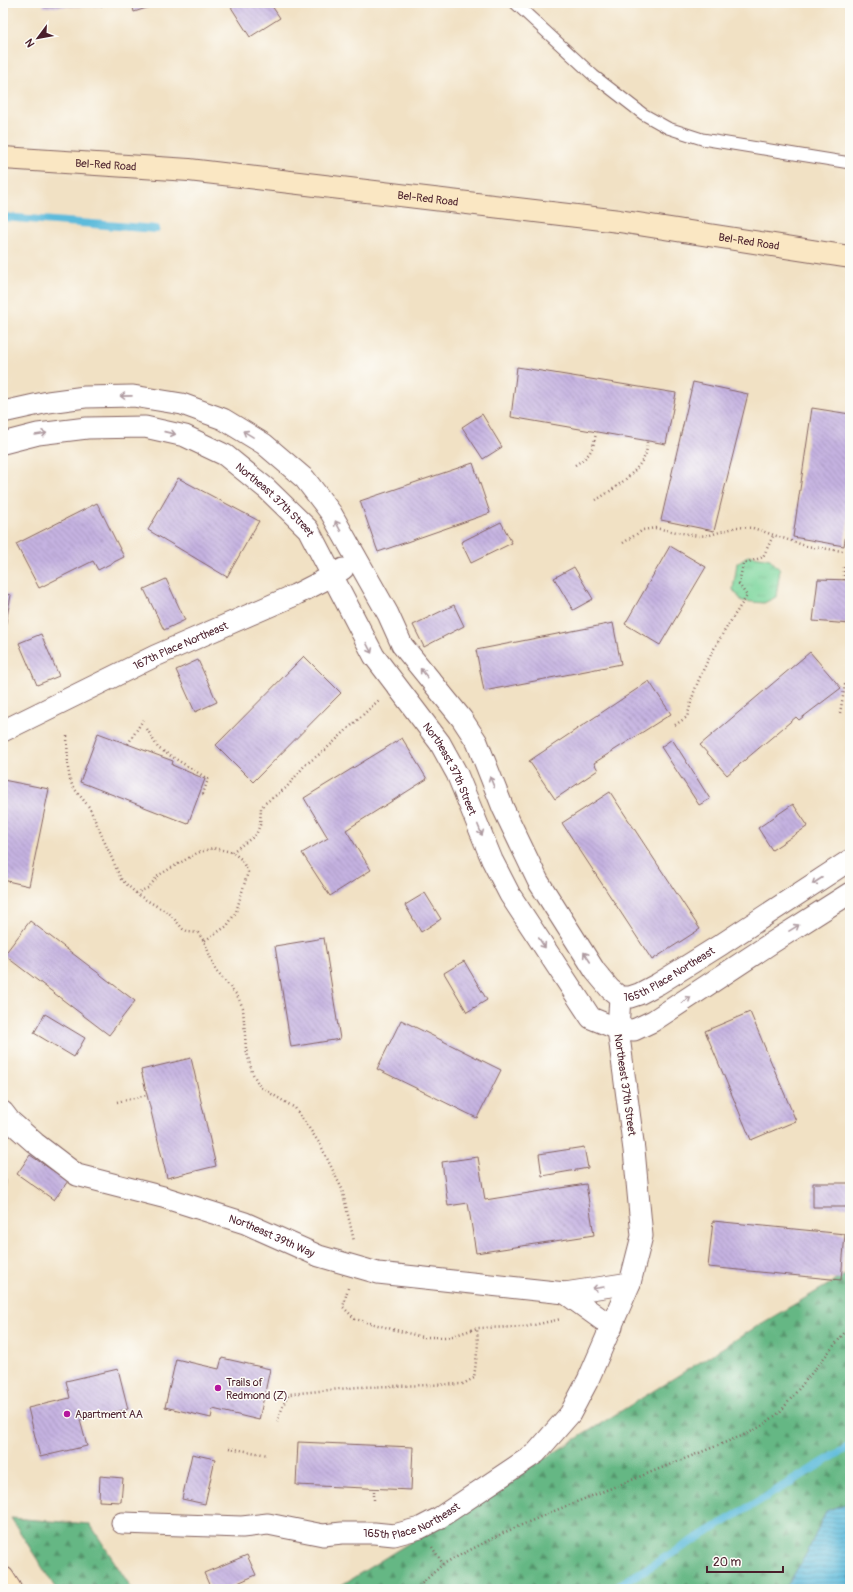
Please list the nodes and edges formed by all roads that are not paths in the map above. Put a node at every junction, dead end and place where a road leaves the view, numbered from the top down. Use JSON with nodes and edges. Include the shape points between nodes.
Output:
{"nodes":[{"id":1,"x":514,"y":3,"type":"edge"},
{"id":2,"x":3,"y":158,"type":"edge"},
{"id":3,"x":850,"y":164,"type":"edge"},
{"id":4,"x":850,"y":257,"type":"edge"},
{"id":5,"x":3,"y":412,"type":"edge"},
{"id":6,"x":3,"y":444,"type":"edge"},
{"id":7,"x":357,"y":560,"type":"junction"},
{"id":8,"x":332,"y":576,"type":"junction"},
{"id":9,"x":388,"y":614,"type":"junction"},
{"id":10,"x":358,"y":626,"type":"junction"},
{"id":11,"x":3,"y":731,"type":"edge"},
{"id":12,"x":850,"y":860,"type":"edge"},
{"id":13,"x":538,"y":881,"type":"junction"},
{"id":14,"x":850,"y":893,"type":"edge"},
{"id":15,"x":510,"y":895,"type":"junction"},
{"id":16,"x":615,"y":993,"type":"junction"},
{"id":17,"x":618,"y":1029,"type":"junction"},
{"id":18,"x":3,"y":1112,"type":"edge"},
{"id":19,"x":630,"y":1283,"type":"junction"},
{"id":20,"x":566,"y":1293,"type":"junction"},
{"id":21,"x":612,"y":1327,"type":"junction"},
{"id":22,"x":122,"y":1523,"type":"dead end"},
{"id":23,"x":3,"y":1578,"type":"edge"},
{"id":24,"x":10,"y":1589,"type":"edge"}],
"edges":[{"from":1,"to":3,"type":"lane","via":[[594,76],[642,114],[668,128],[702,139]]},
{"from":2,"to":4,"type":"main road","name":"Bel-Red Road","via":[[197,171],[619,221]]},
{"from":7,"to":5,"type":"street","one_way":true,"via":[[331,513],[304,479],[264,444],[223,419],[182,404],[133,396],[77,398]]},
{"from":6,"to":8,"type":"street","name":"Northeast 37th Street","one_way":true,"via":[[38,434],[87,428],[145,427],[185,436],[225,455],[267,489],[308,529]]},
{"from":7,"to":8,"type":"street","name":"167th Place Northeast"},
{"from":7,"to":9,"type":"street"},
{"from":8,"to":10,"type":"street","name":"Northeast 37th Street"},
{"from":8,"to":11,"type":"street","name":"167th Place Northeast","via":[[154,656]]},
{"from":9,"to":10,"type":"street"},
{"from":13,"to":9,"type":"street","one_way":true,"via":[[503,808],[476,742],[462,719],[402,645]]},
{"from":10,"to":15,"type":"street","name":"Northeast 37th Street","one_way":true,"via":[[374,656],[440,743],[457,774],[492,860]]},
{"from":12,"to":16,"type":"street","name":"165th Place Northeast","one_way":true,"via":[[658,984],[630,997]]},
{"from":13,"to":15,"type":"street"},
{"from":16,"to":13,"type":"street","one_way":true,"via":[[596,970]]},
{"from":17,"to":14,"type":"street","one_way":true,"via":[[634,1030],[653,1022]]},
{"from":15,"to":17,"type":"street","name":"Northeast 37th Street","one_way":true,"via":[[591,1018]]},
{"from":16,"to":17,"type":"street","name":"165th Place Northeast"},
{"from":17,"to":19,"type":"street","name":"Northeast 37th Street","via":[[642,1236]]},
{"from":18,"to":20,"type":"street","name":"Northeast 39th Way","via":[[35,1143],[77,1175],[163,1197],[245,1224],[319,1256],[378,1273]]},
{"from":19,"to":20,"type":"street","name":"Northeast 39th Way","one_way":true},
{"from":19,"to":21,"type":"street","name":"Northeast 37th Street"},
{"from":20,"to":21,"type":"street"},
{"from":21,"to":22,"type":"street","name":"165th Place Northeast","via":[[570,1414],[536,1453],[420,1528],[394,1535],[323,1535],[268,1524],[242,1527]]},
{"from":23,"to":24,"type":"main road"}]}
